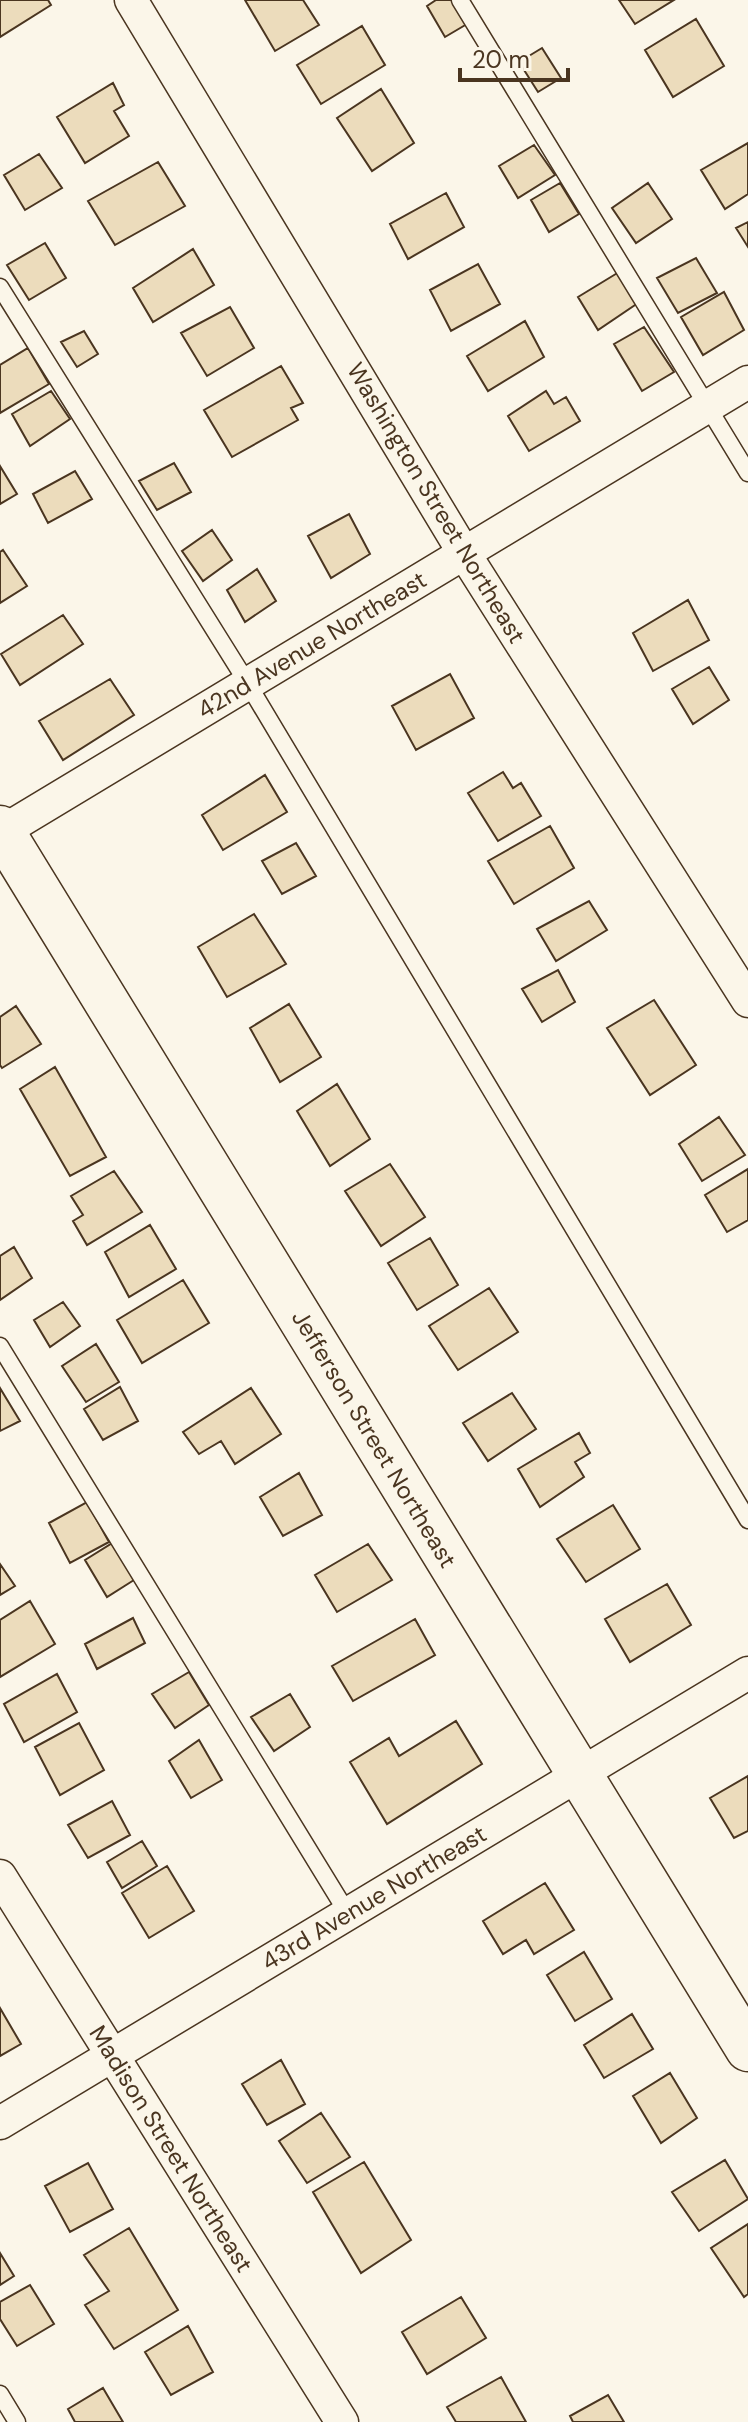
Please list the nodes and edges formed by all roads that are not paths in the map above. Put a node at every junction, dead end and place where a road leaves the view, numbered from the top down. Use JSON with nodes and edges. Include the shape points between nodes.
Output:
{"nodes":[{"id":1,"x":131,"y":0,"type":"edge"},
{"id":2,"x":460,"y":0,"type":"edge"},
{"id":3,"x":0,"y":287,"type":"edge"},
{"id":4,"x":748,"y":382,"type":"edge"},
{"id":5,"x":707,"y":406,"type":"junction"},
{"id":6,"x":748,"y":473,"type":"edge"},
{"id":7,"x":464,"y":553,"type":"junction"},
{"id":8,"x":248,"y":684,"type":"junction"},
{"id":9,"x":1,"y":831,"type":"edge"},
{"id":10,"x":748,"y":1001,"type":"edge"},
{"id":11,"x":0,"y":1346,"type":"edge"},
{"id":12,"x":748,"y":1520,"type":"edge"},
{"id":13,"x":748,"y":1673,"type":"edge"},
{"id":14,"x":579,"y":1774,"type":"junction"},
{"id":15,"x":0,"y":1876,"type":"edge"},
{"id":16,"x":348,"y":1914,"type":"junction"},
{"id":17,"x":748,"y":2049,"type":"edge"},
{"id":18,"x":112,"y":2056,"type":"junction"},
{"id":19,"x":0,"y":2123,"type":"edge"},
{"id":20,"x":0,"y":2394,"type":"edge"},
{"id":21,"x":17,"y":2422,"type":"edge"},
{"id":22,"x":342,"y":2422,"type":"edge"}],
"edges":[{"from":1,"to":7,"type":"street","name":"Washington Street Northeast"},
{"from":2,"to":5,"type":"lane"},
{"from":3,"to":8,"type":"lane"},
{"from":4,"to":5,"type":"street","name":"42nd Avenue Northeast"},
{"from":5,"to":6,"type":"lane"},
{"from":5,"to":7,"type":"street","name":"42nd Avenue Northeast"},
{"from":7,"to":8,"type":"street","name":"42nd Avenue Northeast"},
{"from":7,"to":10,"type":"street","name":"Washington Street Northeast"},
{"from":8,"to":9,"type":"street","name":"42nd Avenue Northeast"},
{"from":8,"to":12,"type":"lane"},
{"from":9,"to":14,"type":"street","name":"Jefferson Street Northeast"},
{"from":11,"to":16,"type":"lane"},
{"from":13,"to":14,"type":"street","name":"43rd Avenue Northeast"},
{"from":14,"to":16,"type":"street","name":"43rd Avenue Northeast"},
{"from":14,"to":17,"type":"street","name":"Jefferson Street Northeast"},
{"from":15,"to":18,"type":"street","name":"Madison Street Northeast"},
{"from":16,"to":18,"type":"street","name":"43rd Avenue Northeast"},
{"from":18,"to":19,"type":"street","name":"43rd Avenue Northeast"},
{"from":18,"to":22,"type":"street","name":"Madison Street Northeast"},
{"from":20,"to":21,"type":"lane"}]}
